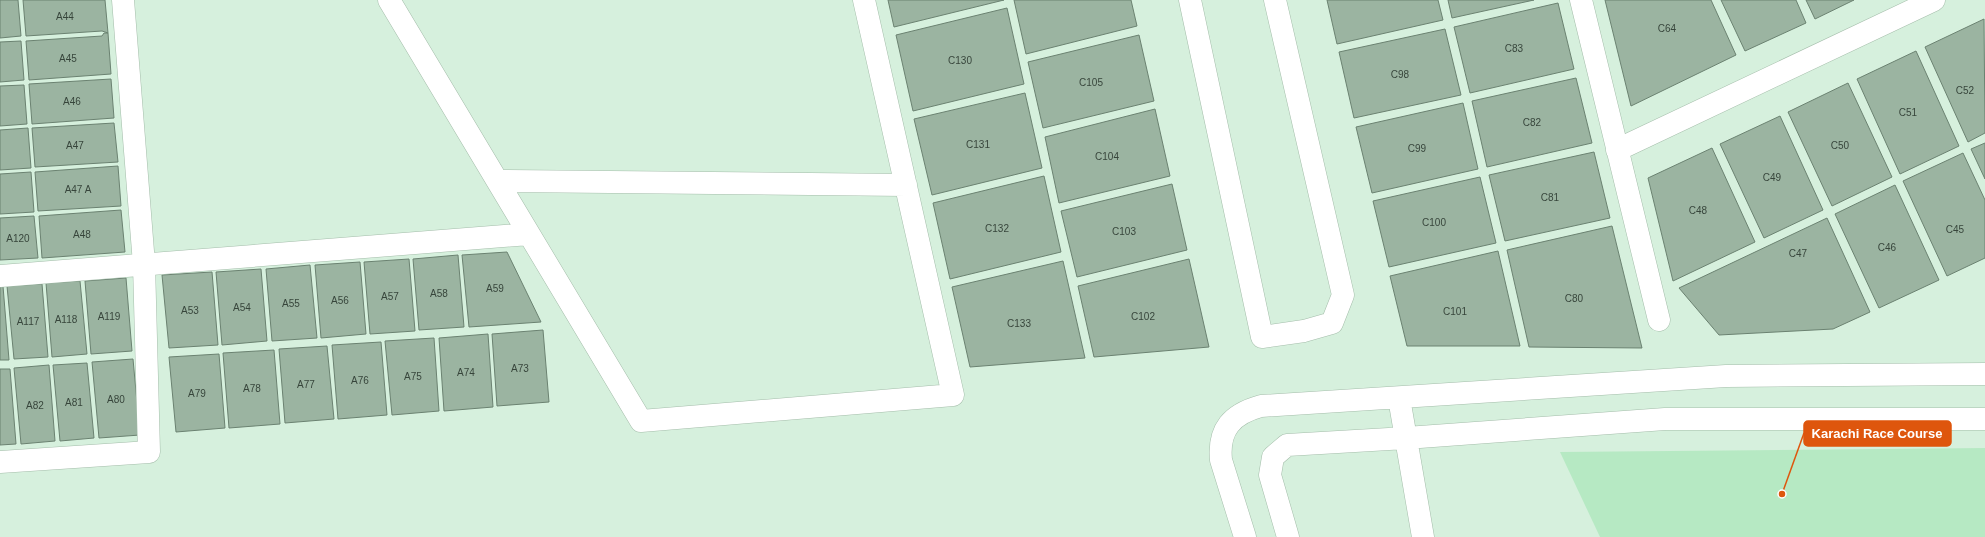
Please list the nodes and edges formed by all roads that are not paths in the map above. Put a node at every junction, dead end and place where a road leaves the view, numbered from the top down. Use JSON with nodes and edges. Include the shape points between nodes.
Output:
{"nodes":[{"id":1,"x":123,"y":0,"type":"edge"},
{"id":2,"x":389,"y":0,"type":"edge"},
{"id":3,"x":864,"y":0,"type":"edge"},
{"id":4,"x":1190,"y":0,"type":"edge"},
{"id":5,"x":1275,"y":0,"type":"edge"},
{"id":6,"x":1581,"y":0,"type":"edge"},
{"id":7,"x":1934,"y":0,"type":"edge"},
{"id":8,"x":1617,"y":150,"type":"junction"},
{"id":9,"x":498,"y":181,"type":"junction"},
{"id":10,"x":906,"y":186,"type":"junction"},
{"id":11,"x":529,"y":234,"type":"junction"},
{"id":12,"x":144,"y":264,"type":"junction"},
{"id":13,"x":0,"y":276,"type":"edge"},
{"id":14,"x":1659,"y":320,"type":"dead end"},
{"id":15,"x":1985,"y":374,"type":"edge"},
{"id":16,"x":1399,"y":398,"type":"junction"},
{"id":17,"x":1985,"y":419,"type":"edge"},
{"id":18,"x":1406,"y":438,"type":"junction"},
{"id":19,"x":0,"y":462,"type":"edge"},
{"id":20,"x":1245,"y":537,"type":"edge"},
{"id":21,"x":1288,"y":537,"type":"edge"},
{"id":22,"x":1423,"y":537,"type":"edge"}],
"edges":[{"from":1,"to":12,"type":"street"},
{"from":2,"to":9,"type":"street"},
{"from":3,"to":10,"type":"street"},
{"from":4,"to":5,"type":"street","via":[[1262,337],[1304,331],[1332,323],[1343,295]]},
{"from":6,"to":8,"type":"street"},
{"from":7,"to":8,"type":"street"},
{"from":8,"to":14,"type":"street"},
{"from":9,"to":10,"type":"street"},
{"from":9,"to":11,"type":"street"},
{"from":10,"to":11,"type":"street","via":[[953,395],[641,421]]},
{"from":11,"to":12,"type":"street"},
{"from":12,"to":13,"type":"street"},
{"from":12,"to":19,"type":"street","via":[[150,452]]},
{"from":15,"to":16,"type":"street","via":[[1726,376]]},
{"from":16,"to":18,"type":"street"},
{"from":16,"to":20,"type":"street","via":[[1261,406],[1244,410],[1230,422],[1224,432],[1220,448],[1221,460]]},
{"from":17,"to":18,"type":"street","via":[[1665,419]]},
{"from":18,"to":21,"type":"street","via":[[1287,444],[1273,457],[1270,475]]},
{"from":18,"to":22,"type":"street"}]}
